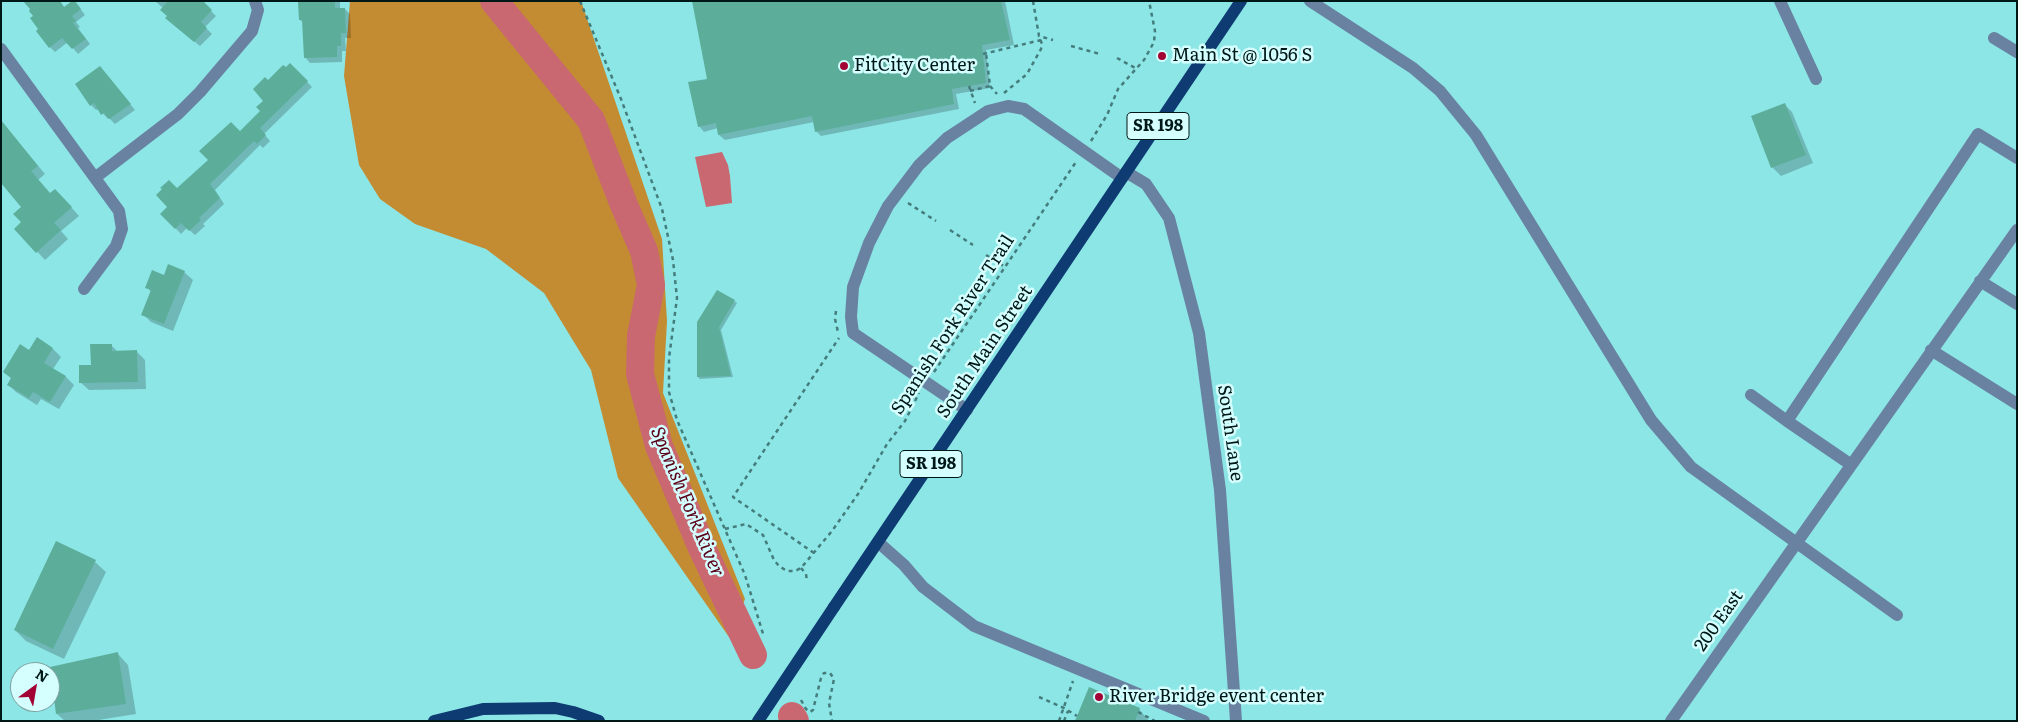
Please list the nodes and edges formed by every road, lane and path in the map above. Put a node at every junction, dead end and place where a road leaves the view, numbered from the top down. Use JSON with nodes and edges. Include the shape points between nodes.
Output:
{"nodes":[{"id":1,"x":580,"y":1,"type":"edge"},
{"id":2,"x":1033,"y":1,"type":"edge"},
{"id":3,"x":1149,"y":1,"type":"edge"},
{"id":4,"x":1240,"y":1,"type":"edge"},
{"id":5,"x":1310,"y":1,"type":"edge"},
{"id":6,"x":1780,"y":1,"type":"edge"},
{"id":7,"x":256,"y":6,"type":"edge"},
{"id":8,"x":1994,"y":38,"type":"dead end"},
{"id":9,"x":1041,"y":40,"type":"dead end"},
{"id":10,"x":1053,"y":40,"type":"dead end"},
{"id":11,"x":1071,"y":46,"type":"dead end"},
{"id":12,"x":1,"y":49,"type":"edge"},
{"id":13,"x":2017,"y":52,"type":"edge"},
{"id":14,"x":1100,"y":54,"type":"dead end"},
{"id":15,"x":1117,"y":58,"type":"dead end"},
{"id":16,"x":1137,"y":69,"type":"junction"},
{"id":17,"x":1816,"y":79,"type":"dead end"},
{"id":18,"x":968,"y":86,"type":"dead end"},
{"id":19,"x":990,"y":86,"type":"junction"},
{"id":20,"x":970,"y":91,"type":"junction"},
{"id":21,"x":998,"y":95,"type":"dead end"},
{"id":22,"x":976,"y":104,"type":"dead end"},
{"id":23,"x":1084,"y":151,"type":"junction"},
{"id":24,"x":2017,"y":158,"type":"edge"},
{"id":25,"x":1124,"y":175,"type":"junction"},
{"id":26,"x":96,"y":177,"type":"junction"},
{"id":27,"x":905,"y":201,"type":"dead end"},
{"id":28,"x":936,"y":221,"type":"dead end"},
{"id":29,"x":950,"y":230,"type":"dead end"},
{"id":30,"x":2017,"y":230,"type":"edge"},
{"id":31,"x":973,"y":246,"type":"dead end"},
{"id":32,"x":986,"y":254,"type":"dead end"},
{"id":33,"x":1005,"y":267,"type":"junction"},
{"id":34,"x":1980,"y":281,"type":"junction"},
{"id":35,"x":84,"y":289,"type":"dead end"},
{"id":36,"x":2017,"y":304,"type":"edge"},
{"id":37,"x":1931,"y":350,"type":"junction"},
{"id":38,"x":926,"y":383,"type":"junction"},
{"id":39,"x":1751,"y":395,"type":"dead end"},
{"id":40,"x":2017,"y":404,"type":"edge"},
{"id":41,"x":967,"y":410,"type":"junction"},
{"id":42,"x":1787,"y":421,"type":"junction"},
{"id":43,"x":1850,"y":464,"type":"junction"},
{"id":44,"x":725,"y":529,"type":"junction"},
{"id":45,"x":878,"y":542,"type":"junction"},
{"id":46,"x":1796,"y":542,"type":"junction"},
{"id":47,"x":801,"y":568,"type":"junction"},
{"id":48,"x":806,"y":581,"type":"dead end"},
{"id":49,"x":1897,"y":615,"type":"dead end"},
{"id":50,"x":764,"y":637,"type":"dead end"},
{"id":51,"x":1074,"y":679,"type":"dead end"},
{"id":52,"x":1039,"y":698,"type":"dead end"},
{"id":53,"x":801,"y":700,"type":"dead end"},
{"id":54,"x":1064,"y":708,"type":"junction"},
{"id":55,"x":1068,"y":711,"type":"junction"},
{"id":56,"x":1138,"y":712,"type":"dead end"},
{"id":57,"x":1077,"y":716,"type":"dead end"},
{"id":58,"x":434,"y":721,"type":"edge"},
{"id":59,"x":599,"y":721,"type":"edge"},
{"id":60,"x":758,"y":721,"type":"edge"},
{"id":61,"x":832,"y":721,"type":"edge"},
{"id":62,"x":1059,"y":721,"type":"edge"},
{"id":63,"x":1064,"y":721,"type":"edge"},
{"id":64,"x":1155,"y":721,"type":"edge"},
{"id":65,"x":1204,"y":721,"type":"edge"},
{"id":66,"x":1236,"y":721,"type":"edge"},
{"id":67,"x":1671,"y":721,"type":"edge"}],
"edges":[{"from":1,"to":44,"type":"path","via":[[662,209],[677,298],[669,358],[670,392],[678,420]]},
{"from":2,"to":10,"type":"path","via":[[1040,36]]},
{"from":3,"to":16,"type":"path","name":"Spanish Fork River Trail","via":[[1154,42]]},
{"from":4,"to":25,"type":"main road","name":"South Main Street","number":"SR 198"},
{"from":5,"to":46,"type":"street","via":[[1413,68],[1440,91],[1476,135],[1651,420],[1668,442],[1691,467]]},
{"from":6,"to":17,"type":"street"},
{"from":7,"to":26,"type":"street","via":[[252,31],[200,92],[178,114]]},
{"from":8,"to":13,"type":"street"},
{"from":9,"to":19,"type":"path","via":[[984,53]]},
{"from":11,"to":14,"type":"path"},
{"from":12,"to":26,"type":"street"},
{"from":15,"to":16,"type":"path"},
{"from":16,"to":23,"type":"path","name":"Spanish Fork River Trail","via":[[1118,89],[1102,124]]},
{"from":18,"to":20,"type":"path"},
{"from":19,"to":20,"type":"path"},
{"from":19,"to":21,"type":"path"},
{"from":20,"to":22,"type":"path"},
{"from":23,"to":25,"type":"street","name":"South Lane"},
{"from":23,"to":33,"type":"path","name":"Spanish Fork River Trail"},
{"from":23,"to":38,"type":"street","name":"South Lane","via":[[1024,110],[1008,106],[988,111],[947,138],[919,166],[888,206],[869,243],[853,287],[853,333]]},
{"from":24,"to":42,"type":"street","via":[[1978,134]]},
{"from":25,"to":41,"type":"main road","name":"South Main Street","number":"SR 198"},
{"from":25,"to":66,"type":"street","name":"South Lane","via":[[1146,184],[1169,218],[1199,333],[1220,490]]},
{"from":26,"to":35,"type":"street","via":[[119,211],[122,229],[116,246]]},
{"from":27,"to":28,"type":"path"},
{"from":29,"to":31,"type":"path"},
{"from":30,"to":34,"type":"street","name":"200 East"},
{"from":32,"to":33,"type":"path"},
{"from":33,"to":38,"type":"path","name":"Spanish Fork River Trail"},
{"from":34,"to":36,"type":"street"},
{"from":34,"to":37,"type":"street","name":"200 East"},
{"from":37,"to":40,"type":"street"},
{"from":37,"to":43,"type":"street","name":"200 East"},
{"from":38,"to":41,"type":"street"},
{"from":38,"to":47,"type":"path","name":"Spanish Fork River Trail","via":[[858,494]]},
{"from":39,"to":42,"type":"street"},
{"from":41,"to":45,"type":"main road","name":"South Main Street","number":"SR 198"},
{"from":42,"to":43,"type":"street"},
{"from":43,"to":46,"type":"street","name":"200 East"},
{"from":44,"to":47,"type":"path","via":[[746,524],[763,535],[779,566],[795,572]]},
{"from":44,"to":50,"type":"path","via":[[745,575]]},
{"from":45,"to":60,"type":"main road","name":"South Main Street","number":"SR 198","bridge":true},
{"from":45,"to":65,"type":"street","via":[[904,565],[922,587],[974,626]]},
{"from":46,"to":49,"type":"street"},
{"from":46,"to":67,"type":"street","name":"200 East"},
{"from":47,"to":48,"type":"path","via":[[806,574]]},
{"from":51,"to":54,"type":"path"},
{"from":52,"to":54,"type":"path"},
{"from":53,"to":61,"type":"path","via":[[806,710],[813,710],[821,678],[824,673],[830,673],[834,679],[829,703]]},
{"from":54,"to":55,"type":"path"},
{"from":54,"to":62,"type":"path"},
{"from":55,"to":57,"type":"path"},
{"from":55,"to":63,"type":"path"},
{"from":56,"to":64,"type":"path"},
{"from":58,"to":59,"type":"main road","via":[[483,709],[554,708]]}]}
